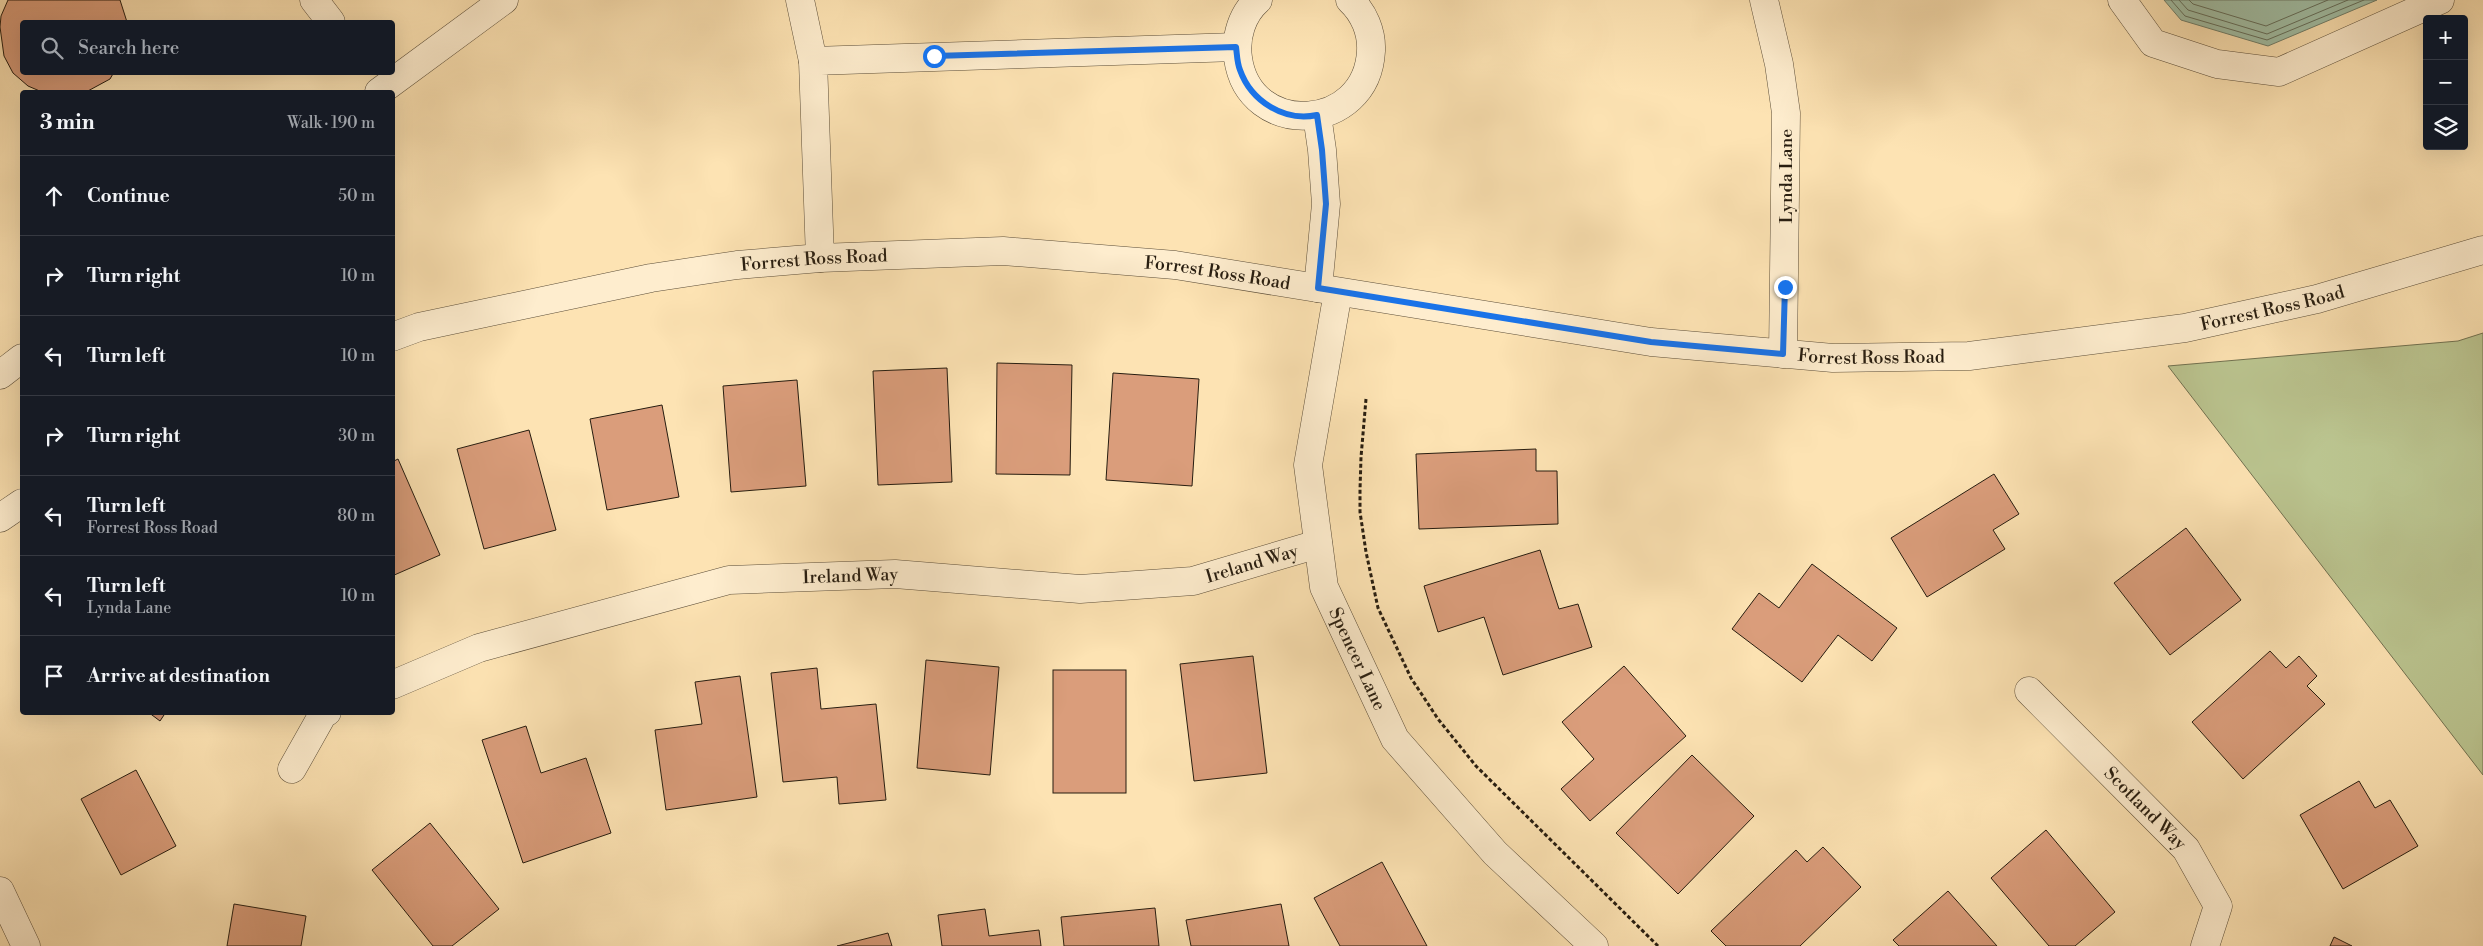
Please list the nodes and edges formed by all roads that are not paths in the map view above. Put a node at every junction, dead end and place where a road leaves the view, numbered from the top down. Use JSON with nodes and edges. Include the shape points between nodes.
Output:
{"nodes":[{"id":1,"x":314,"y":0,"type":"edge"},
{"id":2,"x":504,"y":0,"type":"edge"},
{"id":3,"x":800,"y":0,"type":"edge"},
{"id":4,"x":1258,"y":0,"type":"edge"},
{"id":5,"x":1350,"y":0,"type":"edge"},
{"id":6,"x":1764,"y":0,"type":"edge"},
{"id":7,"x":2122,"y":0,"type":"edge"},
{"id":8,"x":2440,"y":0,"type":"edge"},
{"id":9,"x":330,"y":20,"type":"edge"},
{"id":10,"x":1236,"y":47,"type":"junction"},
{"id":11,"x":813,"y":61,"type":"junction"},
{"id":12,"x":395,"y":74,"type":"edge"},
{"id":13,"x":393,"y":75,"type":"edge"},
{"id":14,"x":378,"y":85,"type":"edge"},
{"id":15,"x":1317,"y":115,"type":"junction"},
{"id":16,"x":2483,"y":250,"type":"edge"},
{"id":17,"x":820,"y":258,"type":"junction"},
{"id":18,"x":1328,"y":290,"type":"junction"},
{"id":19,"x":395,"y":336,"type":"edge"},
{"id":20,"x":1783,"y":354,"type":"junction"},
{"id":21,"x":20,"y":360,"type":"edge"},
{"id":22,"x":0,"y":375,"type":"edge"},
{"id":23,"x":20,"y":504,"type":"edge"},
{"id":24,"x":0,"y":518,"type":"edge"},
{"id":25,"x":1318,"y":544,"type":"junction"},
{"id":26,"x":395,"y":684,"type":"edge"},
{"id":27,"x":2029,"y":691,"type":"dead end"},
{"id":28,"x":322,"y":715,"type":"edge"},
{"id":29,"x":292,"y":769,"type":"dead end"},
{"id":30,"x":0,"y":891,"type":"edge"},
{"id":31,"x":1585,"y":943,"type":"edge"},
{"id":32,"x":26,"y":946,"type":"edge"},
{"id":33,"x":2205,"y":946,"type":"edge"}],
"edges":[{"from":1,"to":9,"type":"street"},
{"from":2,"to":12,"type":"street"},
{"from":3,"to":11,"type":"street"},
{"from":4,"to":10,"type":"street","via":[[1241,25]]},
{"from":5,"to":15,"type":"street","via":[[1365,20],[1371,41],[1370,63],[1362,84],[1348,101]]},
{"from":6,"to":20,"type":"street","name":"Lynda Lane","via":[[1780,64],[1786,112]]},
{"from":7,"to":8,"type":"street","via":[[2153,43],[2217,64],[2279,72]]},
{"from":10,"to":11,"type":"street"},
{"from":10,"to":15,"type":"street","via":[[1239,69],[1249,89],[1265,104],[1285,114]]},
{"from":11,"to":17,"type":"street"},
{"from":13,"to":14,"type":"street"},
{"from":15,"to":18,"type":"street","name":"Spencer Lane","via":[[1326,204]]},
{"from":16,"to":20,"type":"street","name":"Forrest Ross Road","via":[[2317,299],[2186,328],[1969,356],[1832,358]]},
{"from":17,"to":18,"type":"street","name":"Forrest Ross Road","via":[[1003,251],[1175,265]]},
{"from":17,"to":19,"type":"street","name":"Forrest Ross Road","via":[[737,265],[651,278],[435,324]]},
{"from":18,"to":20,"type":"street","name":"Forrest Ross Road","via":[[1651,342]]},
{"from":18,"to":25,"type":"street","name":"Spencer Lane","via":[[1308,465]]},
{"from":21,"to":22,"type":"street"},
{"from":23,"to":24,"type":"street"},
{"from":25,"to":26,"type":"street","name":"Ireland Way","via":[[1192,581],[1080,589],[896,574],[729,580],[479,648]]},
{"from":25,"to":31,"type":"street","name":"Spencer Lane","via":[[1324,587],[1395,739],[1495,853]]},
{"from":27,"to":33,"type":"street","name":"Scotland Way","via":[[2186,848],[2218,906]]},
{"from":28,"to":29,"type":"street"},
{"from":30,"to":32,"type":"street"}]}
